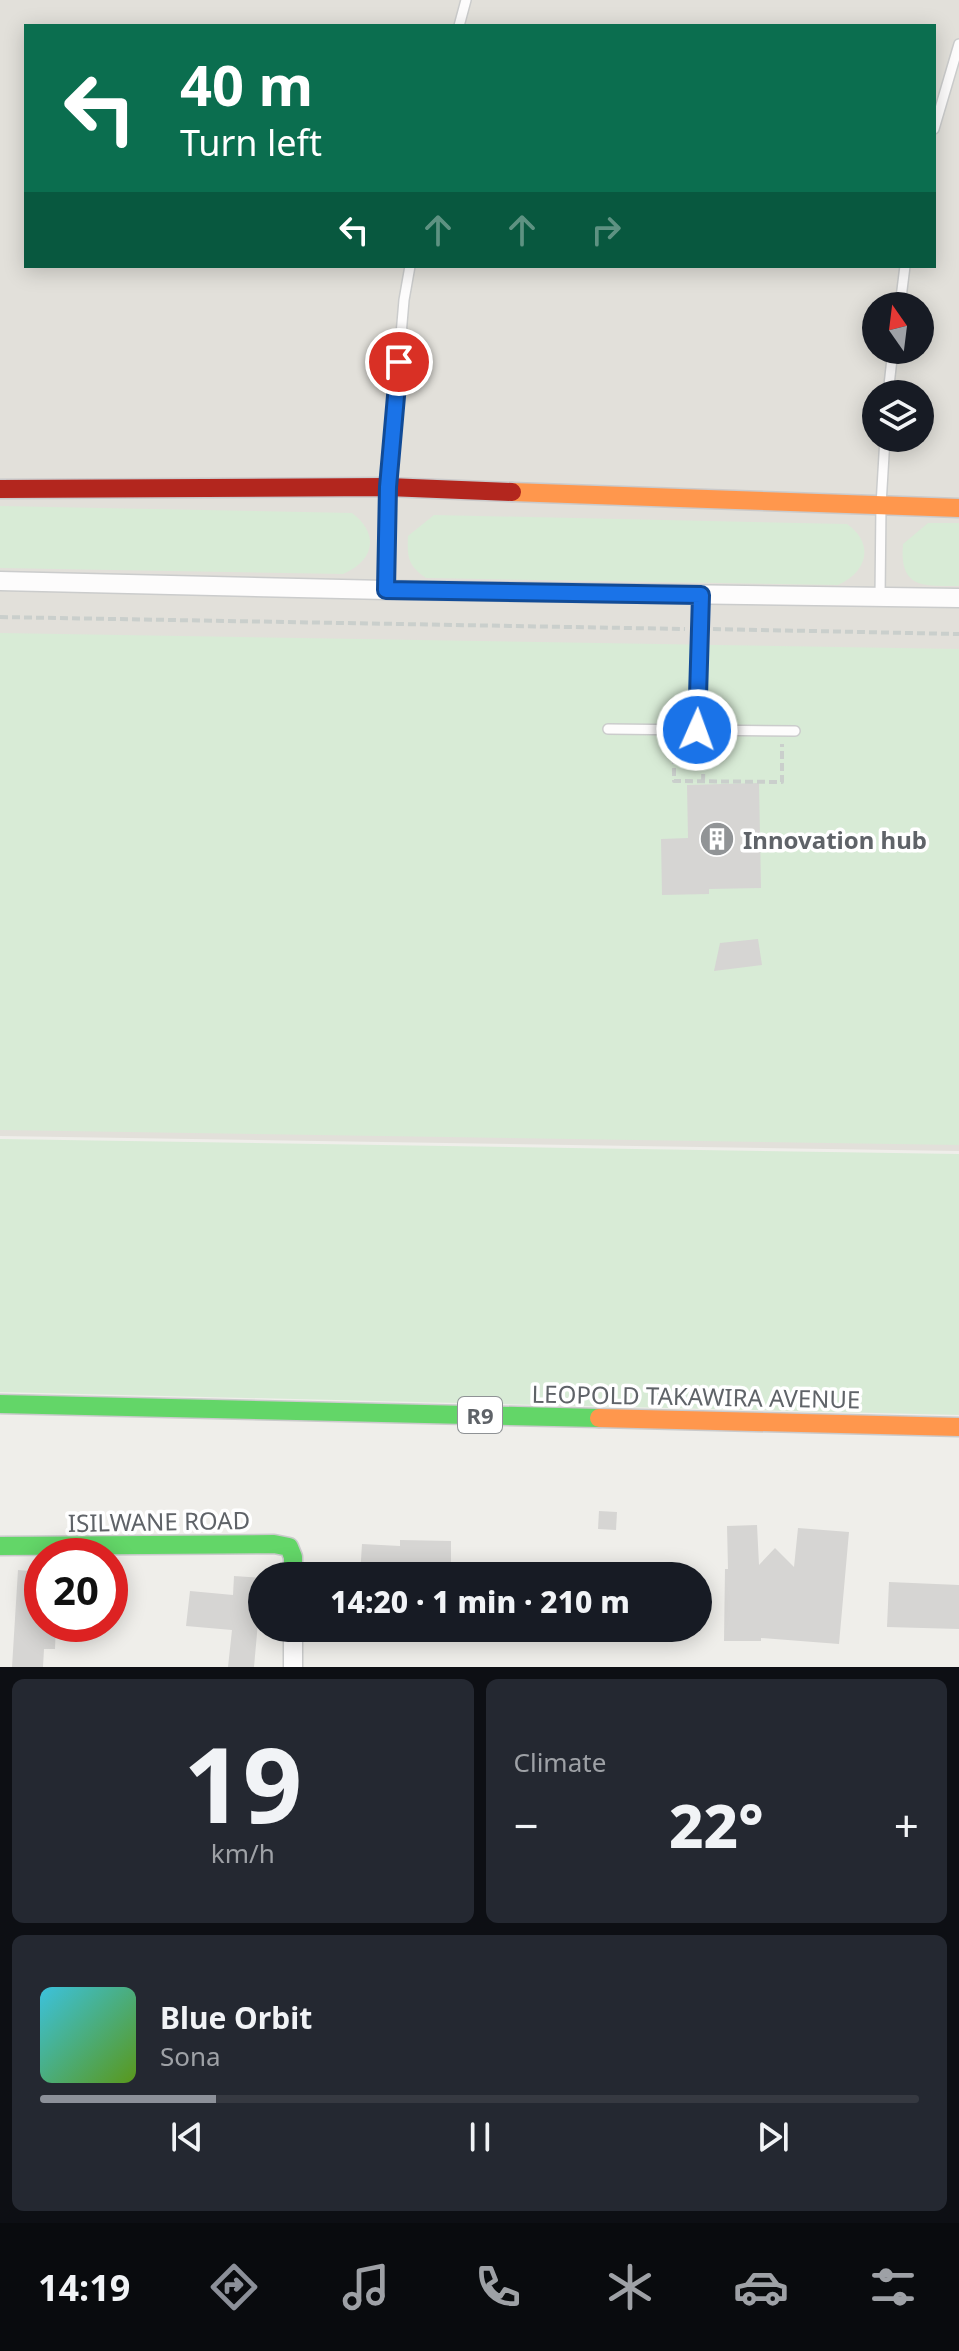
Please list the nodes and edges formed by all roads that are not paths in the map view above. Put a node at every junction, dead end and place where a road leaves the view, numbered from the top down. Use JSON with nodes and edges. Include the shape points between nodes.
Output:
{"nodes":[{"id":1,"x":466,"y":0,"type":"edge"},
{"id":2,"x":460,"y":24,"type":"edge"},
{"id":3,"x":959,"y":44,"type":"edge"},
{"id":4,"x":936,"y":122,"type":"edge"},
{"id":5,"x":410,"y":268,"type":"edge"},
{"id":6,"x":905,"y":268,"type":"edge"},
{"id":7,"x":902,"y":292,"type":"edge"},
{"id":8,"x":884,"y":452,"type":"edge"},
{"id":9,"x":388,"y":487,"type":"junction"},
{"id":10,"x":0,"y":489,"type":"edge"},
{"id":11,"x":881,"y":505,"type":"junction"},
{"id":12,"x":959,"y":508,"type":"edge"},
{"id":13,"x":0,"y":581,"type":"edge"},
{"id":14,"x":386,"y":590,"type":"junction"},
{"id":15,"x":701,"y":595,"type":"junction"},
{"id":16,"x":880,"y":597,"type":"junction"},
{"id":17,"x":959,"y":598,"type":"edge"},
{"id":18,"x":608,"y":729,"type":"dead end"},
{"id":19,"x":697,"y":730,"type":"junction"},
{"id":20,"x":795,"y":731,"type":"dead end"},
{"id":21,"x":0,"y":1404,"type":"edge"},
{"id":22,"x":959,"y":1427,"type":"edge"},
{"id":23,"x":0,"y":1546,"type":"edge"},
{"id":24,"x":292,"y":1562,"type":"edge"},
{"id":25,"x":293,"y":1642,"type":"edge"},
{"id":26,"x":293,"y":1667,"type":"edge"}],
"edges":[{"from":1,"to":2,"type":"lane"},
{"from":3,"to":4,"type":"lane"},
{"from":5,"to":9,"type":"lane"},
{"from":6,"to":7,"type":"lane"},
{"from":8,"to":11,"type":"lane"},
{"from":9,"to":10,"type":"main road"},
{"from":9,"to":11,"type":"main road"},
{"from":9,"to":14,"type":"lane"},
{"from":11,"to":12,"type":"main road"},
{"from":11,"to":16,"type":"lane"},
{"from":13,"to":14,"type":"street"},
{"from":14,"to":15,"type":"street"},
{"from":15,"to":16,"type":"street"},
{"from":15,"to":19,"type":"lane"},
{"from":16,"to":17,"type":"street"},
{"from":18,"to":19,"type":"lane"},
{"from":19,"to":20,"type":"lane"},
{"from":21,"to":22,"type":"main road","name":"LEOPOLD TAKAWIRA AVENUE","number":"R9"},
{"from":23,"to":24,"type":"main road","name":"ISILWANE ROAD","via":[[274,1544],[289,1547]]},
{"from":25,"to":26,"type":"street"}]}
